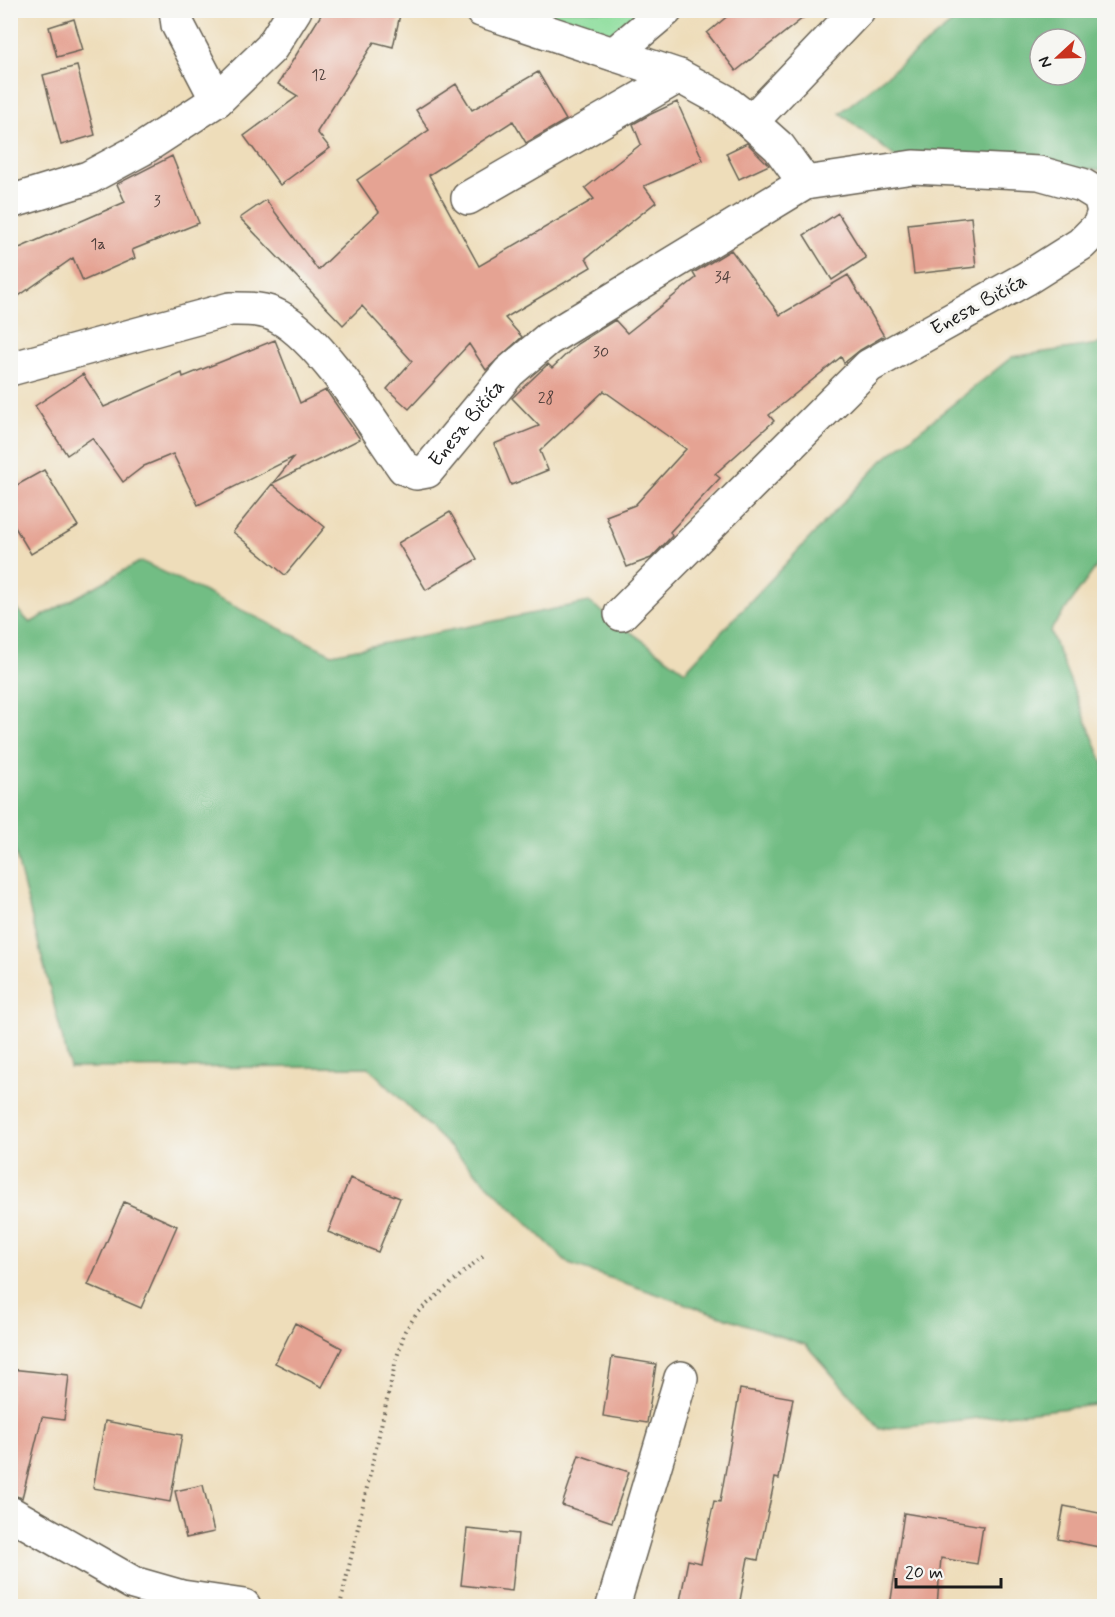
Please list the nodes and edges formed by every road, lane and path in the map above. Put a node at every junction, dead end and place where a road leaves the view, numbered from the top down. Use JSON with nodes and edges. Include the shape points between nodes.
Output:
{"nodes":[{"id":1,"x":176,"y":10,"type":"edge"},
{"id":2,"x":295,"y":10,"type":"edge"},
{"id":3,"x":481,"y":10,"type":"edge"},
{"id":4,"x":666,"y":10,"type":"edge"},
{"id":5,"x":858,"y":10,"type":"edge"},
{"id":6,"x":614,"y":54,"type":"junction"},
{"id":7,"x":679,"y":75,"type":"junction"},
{"id":8,"x":217,"y":100,"type":"junction"},
{"id":9,"x":751,"y":122,"type":"junction"},
{"id":10,"x":805,"y":183,"type":"junction"},
{"id":11,"x":468,"y":198,"type":"dead end"},
{"id":12,"x":10,"y":202,"type":"edge"},
{"id":13,"x":10,"y":369,"type":"edge"},
{"id":14,"x":621,"y":614,"type":"dead end"},
{"id":15,"x":486,"y":1253,"type":"dead end"},
{"id":16,"x":681,"y":1378,"type":"dead end"},
{"id":17,"x":10,"y":1513,"type":"edge"},
{"id":18,"x":244,"y":1606,"type":"edge"},
{"id":19,"x":340,"y":1606,"type":"edge"},
{"id":20,"x":613,"y":1606,"type":"edge"}],
"edges":[{"from":1,"to":8,"type":"street","via":[[178,25]]},
{"from":2,"to":8,"type":"street","via":[[271,48]]},
{"from":3,"to":6,"type":"street"},
{"from":4,"to":6,"type":"street"},
{"from":5,"to":9,"type":"street"},
{"from":6,"to":7,"type":"street"},
{"from":7,"to":9,"type":"street","via":[[723,100]]},
{"from":7,"to":11,"type":"street"},
{"from":8,"to":12,"type":"street","via":[[142,149],[88,178]]},
{"from":9,"to":10,"type":"street","via":[[778,147]]},
{"from":10,"to":13,"type":"street","name":"Enesa Bičića","via":[[548,339],[509,372],[427,471],[416,473],[404,468],[342,380],[304,336],[279,317],[258,309],[230,309]]},
{"from":10,"to":14,"type":"street","name":"Enesa Bičića","via":[[914,167],[1039,172],[1082,185],[1100,196],[1104,212],[1099,226],[1081,244],[869,366]]},
{"from":15,"to":19,"type":"path","via":[[418,1312],[405,1331]]},
{"from":16,"to":20,"type":"street"},
{"from":17,"to":18,"type":"street","via":[[133,1583],[182,1597]]}]}
